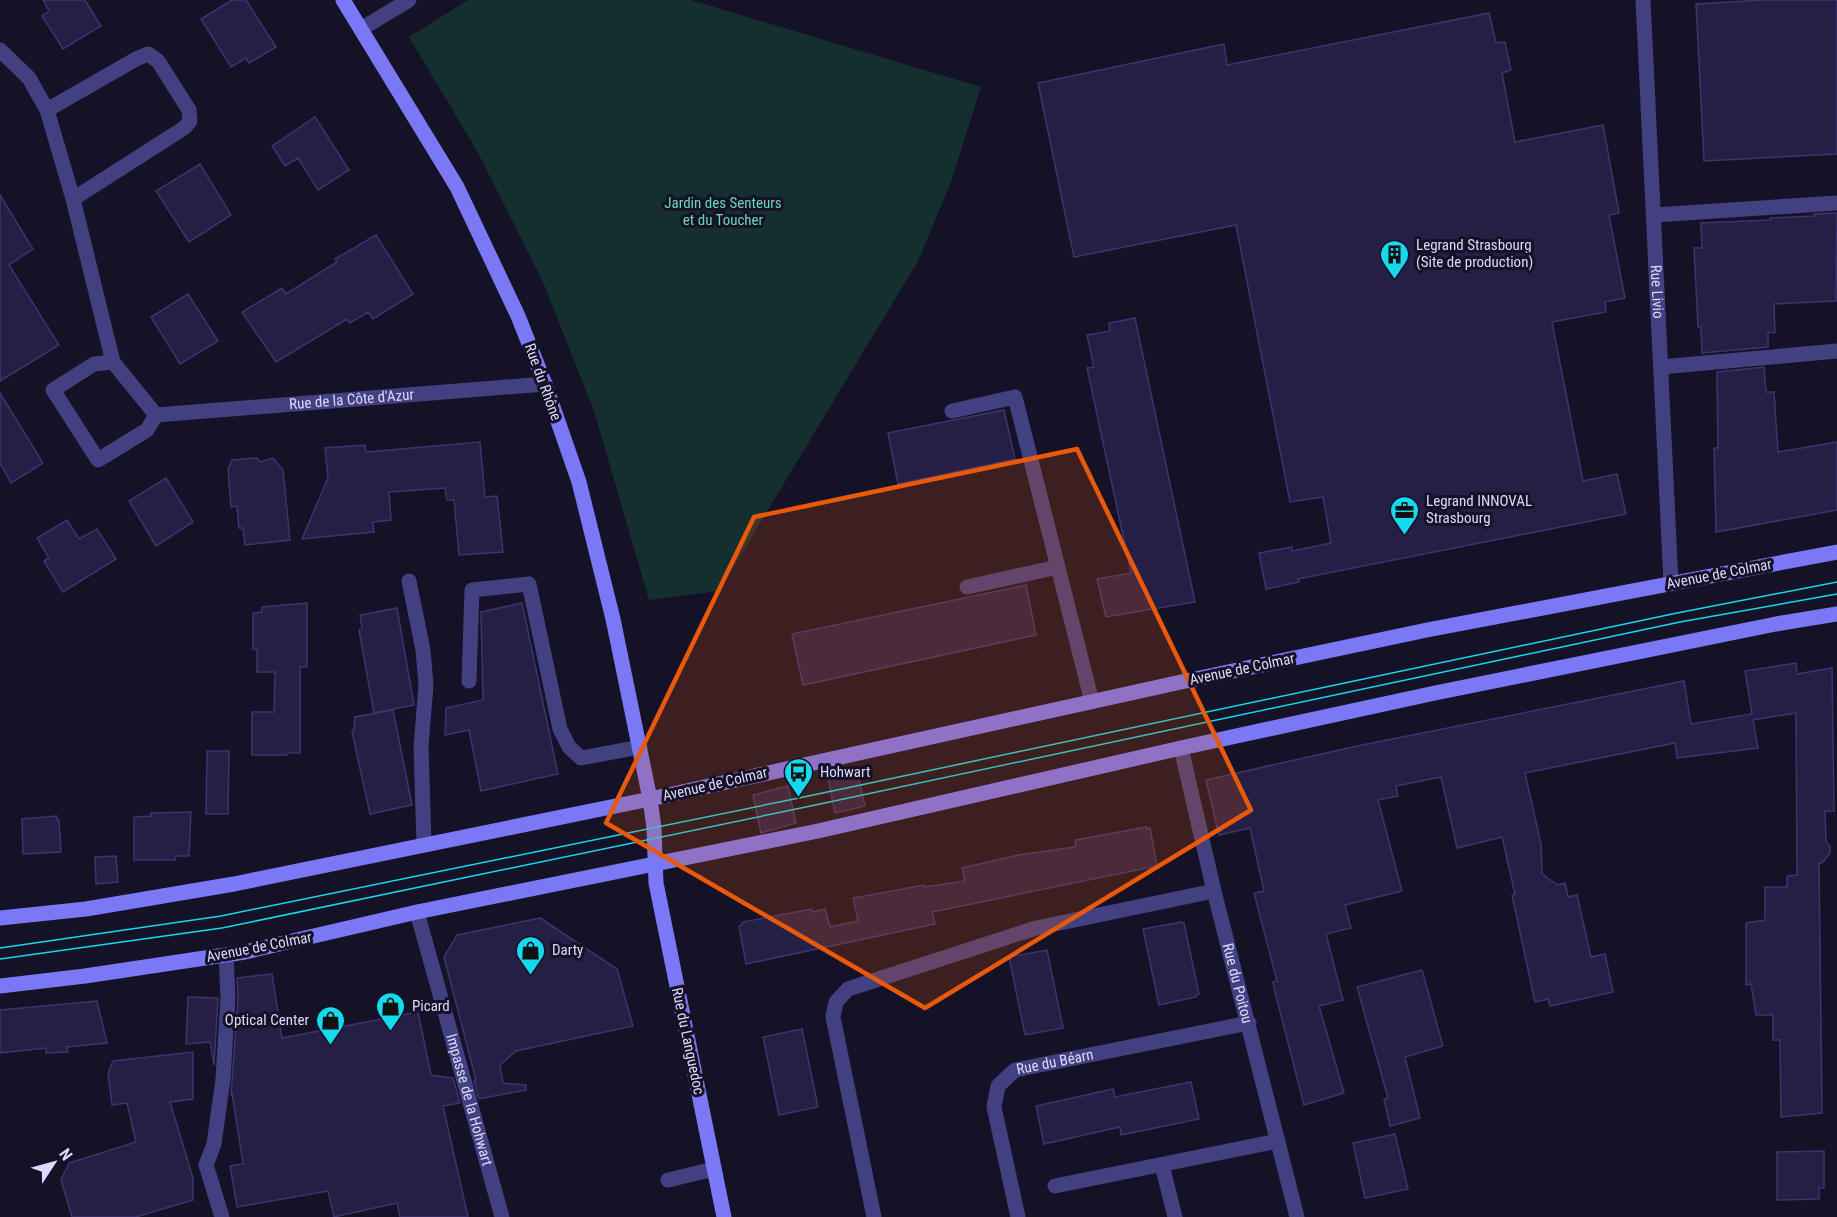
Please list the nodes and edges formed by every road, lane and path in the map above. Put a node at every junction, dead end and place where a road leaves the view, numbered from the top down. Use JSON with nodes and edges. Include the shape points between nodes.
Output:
{"nodes":[{"id":1,"x":343,"y":0,"type":"edge"},
{"id":2,"x":409,"y":0,"type":"edge"},
{"id":3,"x":1643,"y":0,"type":"edge"},
{"id":4,"x":361,"y":29,"type":"junction"},
{"id":5,"x":0,"y":50,"type":"edge"},
{"id":6,"x":47,"y":110,"type":"junction"},
{"id":7,"x":74,"y":199,"type":"junction"},
{"id":8,"x":1837,"y":203,"type":"edge"},
{"id":9,"x":1654,"y":215,"type":"junction"},
{"id":10,"x":1837,"y":351,"type":"edge"},
{"id":11,"x":113,"y":362,"type":"junction"},
{"id":12,"x":1661,"y":367,"type":"junction"},
{"id":13,"x":545,"y":384,"type":"junction"},
{"id":14,"x":952,"y":411,"type":"dead end"},
{"id":15,"x":156,"y":414,"type":"junction"},
{"id":16,"x":1837,"y":552,"type":"edge"},
{"id":17,"x":1058,"y":567,"type":"junction"},
{"id":18,"x":409,"y":582,"type":"dead end"},
{"id":19,"x":1671,"y":583,"type":"junction"},
{"id":20,"x":967,"y":587,"type":"dead end"},
{"id":21,"x":1837,"y":614,"type":"edge"},
{"id":22,"x":469,"y":681,"type":"dead end"},
{"id":23,"x":1092,"y":702,"type":"junction"},
{"id":24,"x":640,"y":747,"type":"junction"},
{"id":25,"x":1181,"y":748,"type":"junction"},
{"id":26,"x":650,"y":799,"type":"junction"},
{"id":27,"x":424,"y":844,"type":"junction"},
{"id":28,"x":656,"y":865,"type":"junction"},
{"id":29,"x":1214,"y":891,"type":"junction"},
{"id":30,"x":417,"y":912,"type":"junction"},
{"id":31,"x":0,"y":918,"type":"edge"},
{"id":32,"x":226,"y":955,"type":"junction"},
{"id":33,"x":0,"y":986,"type":"edge"},
{"id":34,"x":1249,"y":1023,"type":"junction"},
{"id":35,"x":1278,"y":1141,"type":"junction"},
{"id":36,"x":1162,"y":1165,"type":"junction"},
{"id":37,"x":714,"y":1169,"type":"junction"},
{"id":38,"x":668,"y":1180,"type":"dead end"},
{"id":39,"x":1054,"y":1186,"type":"dead end"},
{"id":40,"x":222,"y":1217,"type":"edge"},
{"id":41,"x":502,"y":1217,"type":"edge"},
{"id":42,"x":724,"y":1217,"type":"edge"},
{"id":43,"x":874,"y":1217,"type":"edge"},
{"id":44,"x":1018,"y":1217,"type":"edge"},
{"id":45,"x":1175,"y":1217,"type":"edge"},
{"id":46,"x":1297,"y":1217,"type":"edge"}],
"edges":[{"from":1,"to":4,"type":"main road","name":"Rue du Rhône"},
{"from":2,"to":4,"type":"street"},
{"from":3,"to":9,"type":"street","name":"Rue Livio"},
{"from":4,"to":13,"type":"main road","name":"Rue du Rhône","via":[[457,187],[518,316]]},
{"from":5,"to":6,"type":"street","via":[[28,78]]},
{"from":6,"to":7,"type":"street"},
{"from":6,"to":7,"type":"street","via":[[148,54],[158,60],[189,110],[190,121],[184,128]]},
{"from":7,"to":11,"type":"street"},
{"from":8,"to":9,"type":"street"},
{"from":9,"to":12,"type":"street","name":"Rue Livio"},
{"from":10,"to":12,"type":"street"},
{"from":11,"to":15,"type":"street"},
{"from":11,"to":15,"type":"street","via":[[94,364],[53,390],[98,460],[147,430]]},
{"from":12,"to":19,"type":"street","name":"Rue Livio"},
{"from":13,"to":15,"type":"street","name":"Rue de la Côte d'Azur"},
{"from":13,"to":24,"type":"main road","name":"Rue du Rhône","via":[[579,482]]},
{"from":14,"to":17,"type":"street","via":[[1015,397]]},
{"from":16,"to":19,"type":"main road","name":"Avenue de Colmar"},
{"from":17,"to":20,"type":"street"},
{"from":17,"to":23,"type":"street"},
{"from":18,"to":27,"type":"street","via":[[426,685],[421,746]]},
{"from":19,"to":23,"type":"main road","name":"Avenue de Colmar","via":[[1427,630]]},
{"from":21,"to":25,"type":"main road","name":"Avenue de Colmar"},
{"from":22,"to":24,"type":"street","via":[[472,590],[529,584],[560,729],[569,747],[581,758]]},
{"from":23,"to":26,"type":"main road","name":"Avenue de Colmar"},
{"from":24,"to":26,"type":"main road","name":"Rue du Rhône"},
{"from":25,"to":28,"type":"main road","name":"Avenue de Colmar"},
{"from":25,"to":29,"type":"street","name":"Rue du Poitou"},
{"from":26,"to":27,"type":"main road","name":"Avenue de Colmar"},
{"from":26,"to":28,"type":"main road","name":"Avenue de Colmar"},
{"from":27,"to":31,"type":"main road","name":"Avenue de Colmar","via":[[234,884],[86,909]]},
{"from":28,"to":30,"type":"main road","name":"Avenue de Colmar"},
{"from":28,"to":37,"type":"main road","name":"Rue du Languedoc","via":[[663,921]]},
{"from":29,"to":34,"type":"street","name":"Rue du Poitou"},
{"from":29,"to":43,"type":"street","via":[[1036,928],[848,988],[836,1002],[833,1017]]},
{"from":30,"to":32,"type":"main road","name":"Avenue de Colmar"},
{"from":30,"to":41,"type":"street","name":"Impasse de la Hohwart"},
{"from":32,"to":33,"type":"main road","name":"Avenue de Colmar"},
{"from":32,"to":40,"type":"street","via":[[228,998],[223,1078],[214,1144],[206,1165]]},
{"from":34,"to":35,"type":"street","name":"Rue du Poitou"},
{"from":34,"to":44,"type":"street","name":"Rue du Béarn","via":[[1015,1070],[998,1086],[994,1107]]},
{"from":35,"to":36,"type":"street"},
{"from":35,"to":46,"type":"street","name":"Rue du Poitou"},
{"from":36,"to":39,"type":"street"},
{"from":36,"to":45,"type":"street"},
{"from":37,"to":38,"type":"street"},
{"from":37,"to":42,"type":"main road","name":"Rue du Languedoc"}]}
